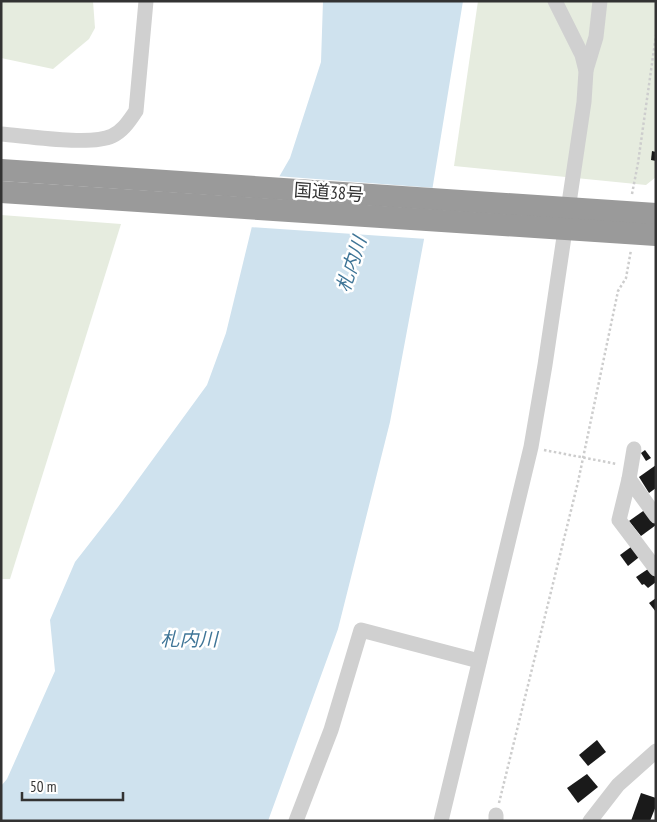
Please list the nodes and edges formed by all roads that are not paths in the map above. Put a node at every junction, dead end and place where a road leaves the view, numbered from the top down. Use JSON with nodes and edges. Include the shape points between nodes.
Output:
{"nodes":[{"id":1,"x":146,"y":1,"type":"edge"},
{"id":2,"x":555,"y":1,"type":"edge"},
{"id":3,"x":600,"y":1,"type":"edge"},
{"id":4,"x":586,"y":71,"type":"junction"},
{"id":5,"x":1,"y":134,"type":"edge"},
{"id":6,"x":1,"y":170,"type":"edge"},
{"id":7,"x":1,"y":192,"type":"edge"},
{"id":8,"x":656,"y":214,"type":"edge"},
{"id":9,"x":610,"y":222,"type":"junction"},
{"id":10,"x":656,"y":235,"type":"edge"},
{"id":11,"x":634,"y":449,"type":"dead end"},
{"id":12,"x":630,"y":473,"type":"junction"},
{"id":13,"x":656,"y":516,"type":"edge"},
{"id":14,"x":656,"y":569,"type":"edge"},
{"id":15,"x":479,"y":661,"type":"junction"},
{"id":16,"x":656,"y":752,"type":"edge"},
{"id":17,"x":590,"y":820,"type":"edge"},
{"id":18,"x":296,"y":821,"type":"edge"},
{"id":19,"x":441,"y":821,"type":"edge"}],
"edges":[{"from":1,"to":5,"type":"street","via":[[136,111],[126,126],[113,136],[95,141]]},
{"from":2,"to":4,"type":"street","via":[[582,55]]},
{"from":3,"to":4,"type":"street","via":[[596,38]]},
{"from":4,"to":15,"type":"street","via":[[545,365],[530,447]]},
{"from":6,"to":9,"type":"highway","name":"国道38号"},
{"from":7,"to":9,"type":"highway","name":"国道38号"},
{"from":8,"to":9,"type":"highway","name":"国道38号"},
{"from":9,"to":10,"type":"highway","name":"国道38号"},
{"from":11,"to":12,"type":"street"},
{"from":12,"to":13,"type":"street"},
{"from":12,"to":14,"type":"street","via":[[619,520]]},
{"from":15,"to":18,"type":"street","via":[[361,630],[331,730]]},
{"from":15,"to":19,"type":"street"},
{"from":16,"to":17,"type":"street","via":[[618,785]]}]}
